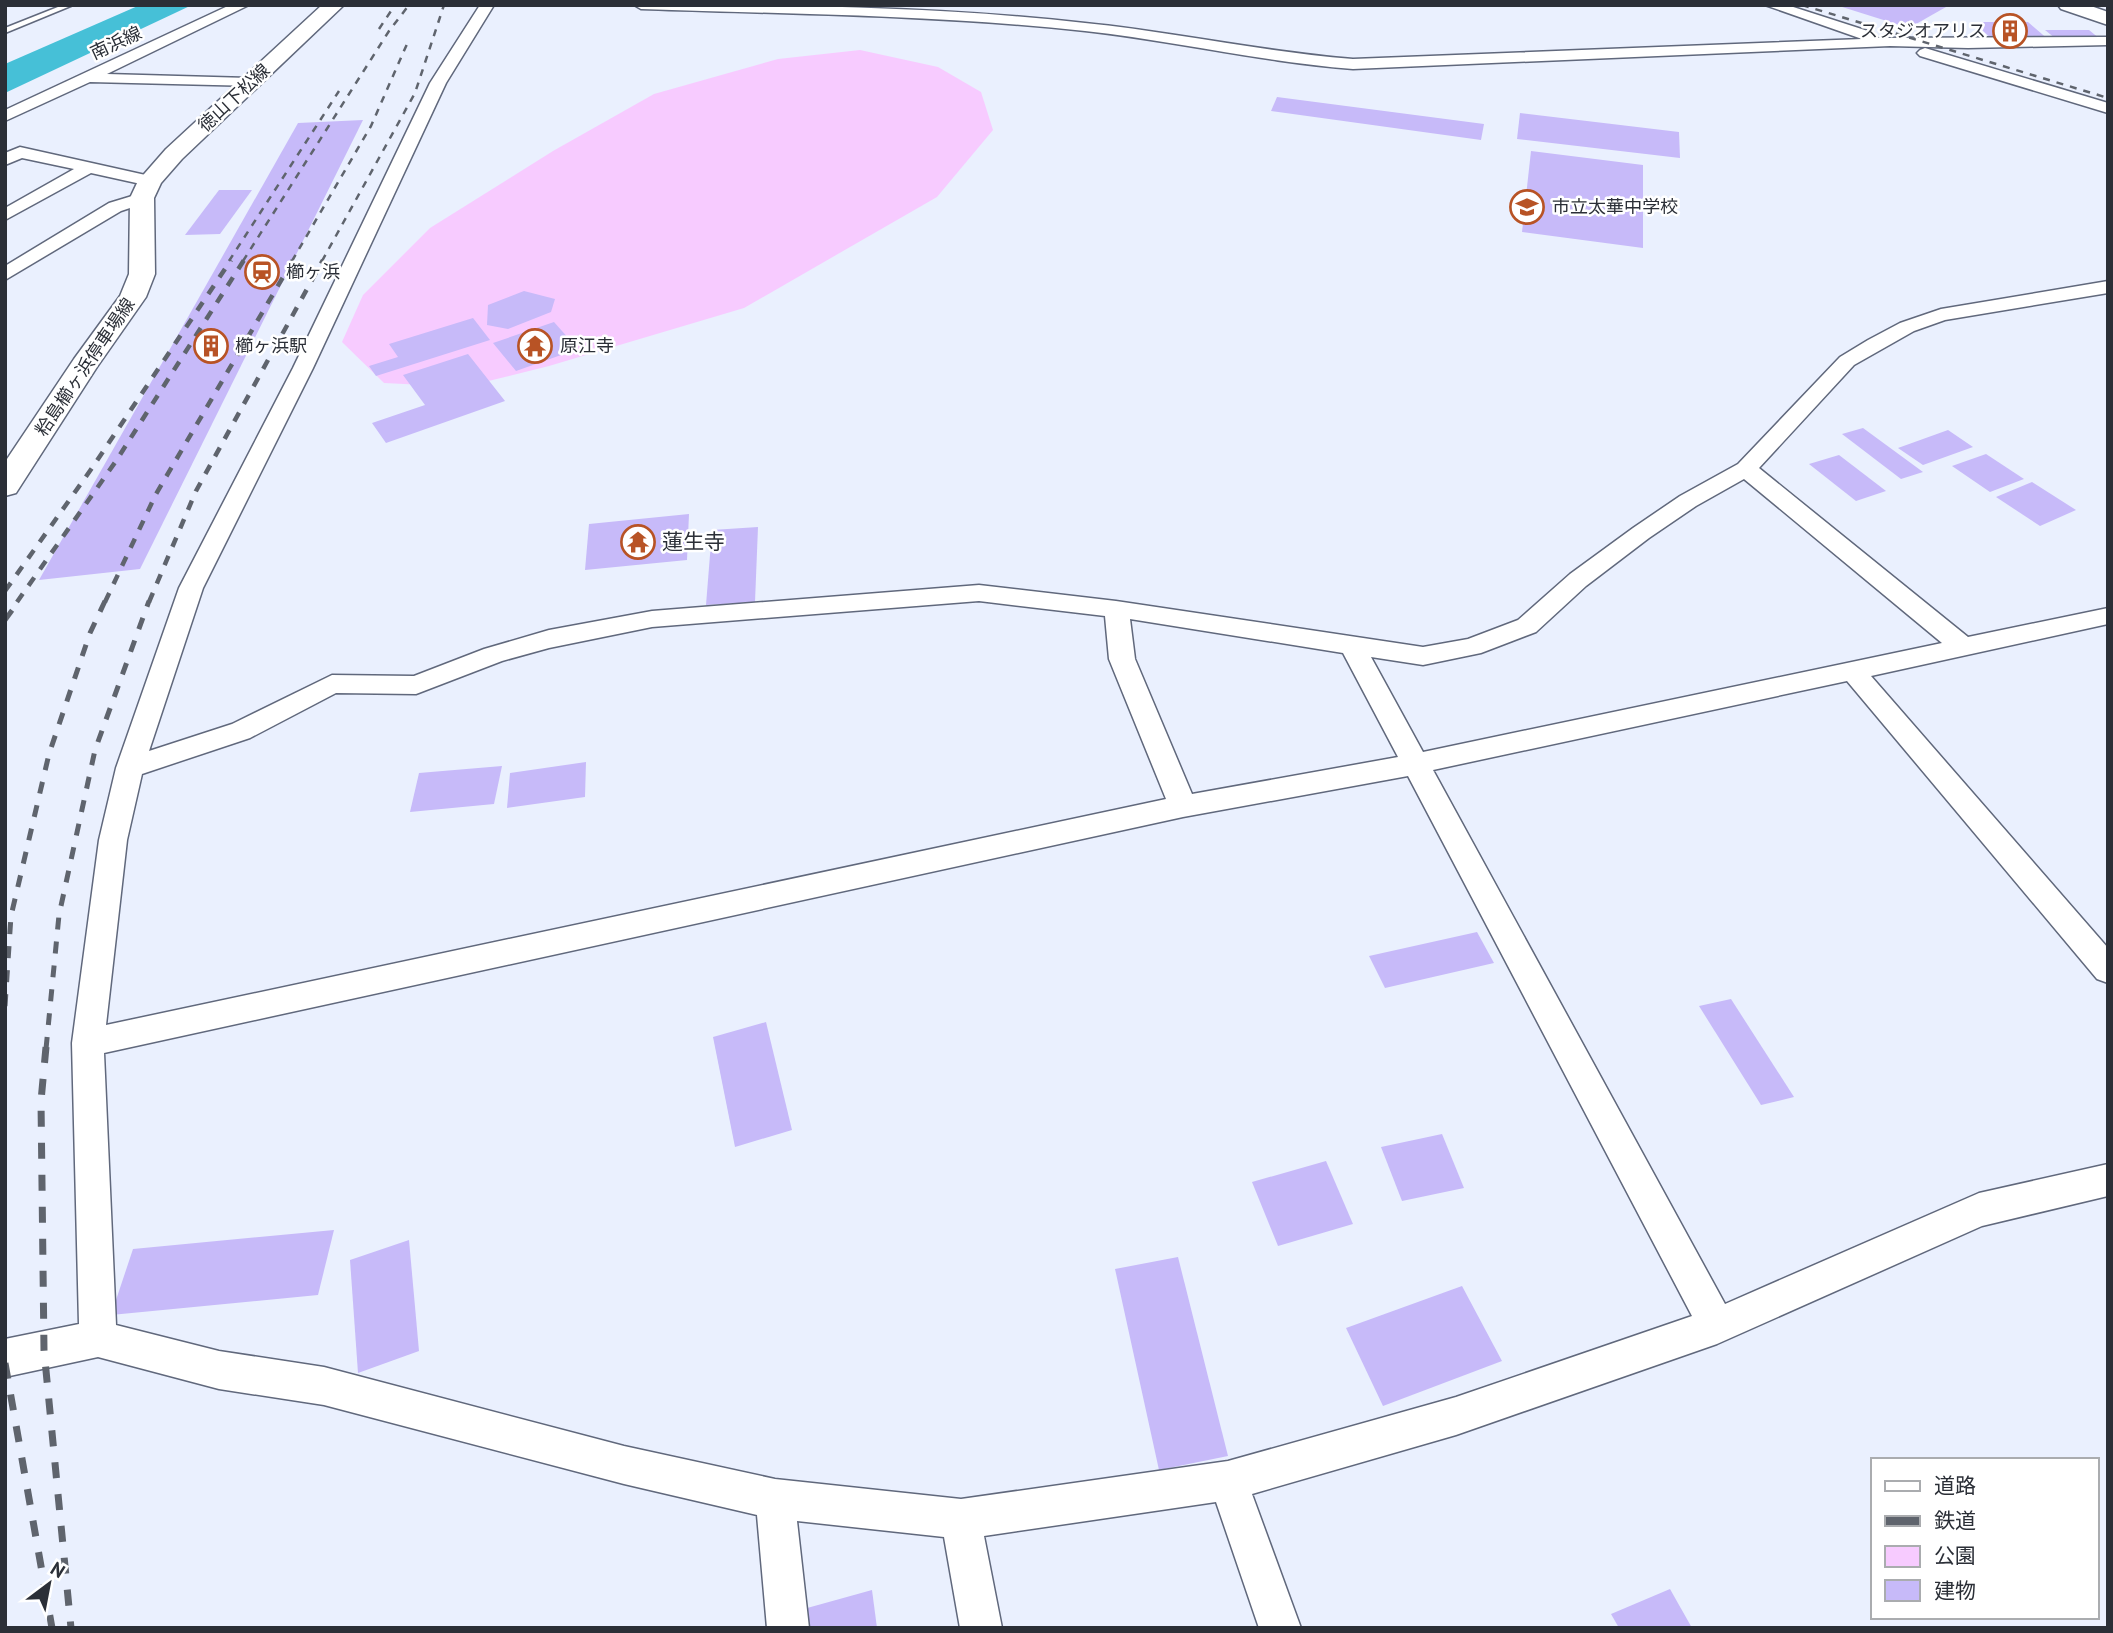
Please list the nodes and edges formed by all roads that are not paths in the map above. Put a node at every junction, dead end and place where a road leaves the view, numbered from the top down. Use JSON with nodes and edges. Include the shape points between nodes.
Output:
{"nodes":[{"id":1,"x":70,"y":5,"type":"edge"},
{"id":2,"x":242,"y":5,"type":"edge"},
{"id":3,"x":334,"y":5,"type":"edge"},
{"id":4,"x":487,"y":5,"type":"edge"},
{"id":5,"x":641,"y":5,"type":"edge"},
{"id":6,"x":1772,"y":5,"type":"edge"},
{"id":7,"x":2068,"y":5,"type":"edge"},
{"id":8,"x":2108,"y":19,"type":"edge"},
{"id":9,"x":5,"y":31,"type":"edge"},
{"id":10,"x":2108,"y":41,"type":"edge"},
{"id":11,"x":1890,"y":42,"type":"junction"},
{"id":12,"x":86,"y":78,"type":"junction"},
{"id":13,"x":249,"y":83,"type":"junction"},
{"id":14,"x":2108,"y":108,"type":"edge"},
{"id":15,"x":5,"y":116,"type":"edge"},
{"id":16,"x":5,"y":160,"type":"edge"},
{"id":17,"x":88,"y":168,"type":"junction"},
{"id":18,"x":146,"y":190,"type":"junction"},
{"id":19,"x":5,"y":215,"type":"edge"},
{"id":20,"x":5,"y":274,"type":"edge"},
{"id":21,"x":2108,"y":287,"type":"edge"},
{"id":22,"x":35,"y":443,"type":"junction"},
{"id":23,"x":5,"y":461,"type":"edge"},
{"id":24,"x":1746,"y":469,"type":"junction"},
{"id":25,"x":5,"y":486,"type":"edge"},
{"id":26,"x":1116,"y":609,"type":"junction"},
{"id":27,"x":2108,"y":616,"type":"edge"},
{"id":28,"x":1963,"y":646,"type":"junction"},
{"id":29,"x":1353,"y":647,"type":"junction"},
{"id":30,"x":1851,"y":669,"type":"junction"},
{"id":31,"x":1416,"y":764,"type":"junction"},
{"id":32,"x":130,"y":768,"type":"junction"},
{"id":33,"x":1183,"y":806,"type":"junction"},
{"id":34,"x":2108,"y":970,"type":"edge"},
{"id":35,"x":88,"y":1043,"type":"junction"},
{"id":36,"x":2108,"y":1180,"type":"edge"},
{"id":37,"x":1717,"y":1326,"type":"junction"},
{"id":38,"x":98,"y":1339,"type":"junction"},
{"id":39,"x":5,"y":1358,"type":"edge"},
{"id":40,"x":1228,"y":1481,"type":"junction"},
{"id":41,"x":775,"y":1499,"type":"junction"},
{"id":42,"x":961,"y":1519,"type":"junction"},
{"id":43,"x":788,"y":1628,"type":"edge"},
{"id":44,"x":981,"y":1628,"type":"edge"},
{"id":45,"x":1280,"y":1628,"type":"edge"}],
"edges":[{"from":1,"to":9,"type":"lane"},
{"from":2,"to":12,"type":"street","name":"南浜線"},
{"from":3,"to":13,"type":"main road","name":"徳山下松線"},
{"from":4,"to":32,"type":"street","via":[[438,83],[303,368],[191,588]]},
{"from":5,"to":11,"type":"street","via":[[1013,20],[1353,64]]},
{"from":6,"to":11,"type":"street"},
{"from":7,"to":8,"type":"main road"},
{"from":10,"to":11,"type":"street"},
{"from":11,"to":14,"type":"street"},
{"from":12,"to":13,"type":"street"},
{"from":12,"to":15,"type":"street","name":"南浜線"},
{"from":13,"to":18,"type":"main road","name":"徳山下松線","via":[[174,154]]},
{"from":16,"to":17,"type":"street","via":[[20,152]]},
{"from":17,"to":18,"type":"street"},
{"from":17,"to":19,"type":"street"},
{"from":18,"to":20,"type":"street"},
{"from":18,"to":22,"type":"main road","name":"粭島櫛ヶ浜停車場線","via":[[142,274],[133,297],[83,365]]},
{"from":21,"to":24,"type":"street","via":[[1941,315],[1907,327],[1847,361]]},
{"from":22,"to":23,"type":"street"},
{"from":22,"to":25,"type":"main road","name":"粭島櫛ヶ浜停車場線"},
{"from":24,"to":28,"type":"street"},
{"from":24,"to":29,"type":"street","via":[[1640,533],[1527,626],[1472,647],[1423,656]]},
{"from":26,"to":29,"type":"street"},
{"from":26,"to":32,"type":"street","via":[[979,593],[652,619],[493,655],[416,685],[332,684],[241,731]]},
{"from":26,"to":33,"type":"street","via":[[1122,659]]},
{"from":27,"to":28,"type":"street"},
{"from":28,"to":30,"type":"street"},
{"from":29,"to":31,"type":"street"},
{"from":30,"to":31,"type":"street"},
{"from":30,"to":34,"type":"street"},
{"from":31,"to":33,"type":"street"},
{"from":31,"to":37,"type":"street"},
{"from":32,"to":35,"type":"street","via":[[113,840]]},
{"from":33,"to":35,"type":"street"},
{"from":35,"to":38,"type":"street"},
{"from":36,"to":37,"type":"street","via":[[1979,1210]]},
{"from":37,"to":40,"type":"street","via":[[1455,1416]]},
{"from":38,"to":39,"type":"street"},
{"from":38,"to":41,"type":"street","via":[[219,1370],[324,1386],[624,1465]]},
{"from":40,"to":42,"type":"street"},
{"from":40,"to":45,"type":"street"},
{"from":41,"to":42,"type":"street"},
{"from":41,"to":43,"type":"street"},
{"from":42,"to":44,"type":"street"}]}
